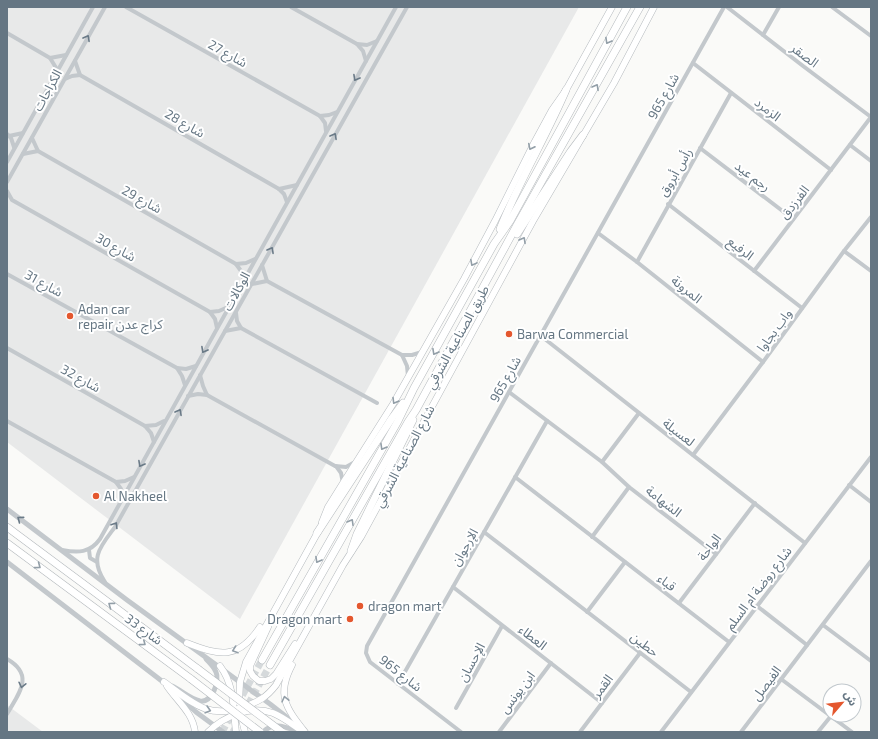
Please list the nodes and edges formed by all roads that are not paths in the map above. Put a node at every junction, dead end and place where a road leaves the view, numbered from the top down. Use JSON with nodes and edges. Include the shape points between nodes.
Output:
{"nodes":[{"id":1,"x":93,"y":7,"type":"edge"},
{"id":2,"x":105,"y":7,"type":"edge"},
{"id":3,"x":126,"y":7,"type":"edge"},
{"id":4,"x":291,"y":7,"type":"edge"},
{"id":5,"x":396,"y":7,"type":"edge"},
{"id":6,"x":407,"y":7,"type":"edge"},
{"id":7,"x":627,"y":7,"type":"edge"},
{"id":8,"x":640,"y":7,"type":"edge"},
{"id":9,"x":654,"y":7,"type":"edge"},
{"id":10,"x":724,"y":7,"type":"edge"},
{"id":11,"x":727,"y":7,"type":"edge"},
{"id":12,"x":779,"y":7,"type":"edge"},
{"id":13,"x":832,"y":7,"type":"edge"},
{"id":14,"x":611,"y":8,"type":"edge"},
{"id":15,"x":7,"y":33,"type":"edge"},
{"id":16,"x":764,"y":35,"type":"junction"},
{"id":17,"x":871,"y":36,"type":"edge"},
{"id":18,"x":377,"y":41,"type":"junction"},
{"id":19,"x":357,"y":44,"type":"junction"},
{"id":20,"x":66,"y":55,"type":"junction"},
{"id":21,"x":50,"y":58,"type":"junction"},
{"id":22,"x":75,"y":61,"type":"junction"},
{"id":23,"x":366,"y":61,"type":"junction"},
{"id":24,"x":693,"y":63,"type":"junction"},
{"id":25,"x":58,"y":71,"type":"junction"},
{"id":26,"x":80,"y":75,"type":"junction"},
{"id":27,"x":65,"y":79,"type":"junction"},
{"id":28,"x":566,"y":90,"type":"junction"},
{"id":29,"x":731,"y":93,"type":"junction"},
{"id":30,"x":337,"y":112,"type":"junction"},
{"id":31,"x":320,"y":116,"type":"junction"},
{"id":32,"x":871,"y":117,"type":"edge"},
{"id":33,"x":326,"y":131,"type":"junction"},
{"id":34,"x":23,"y":132,"type":"junction"},
{"id":35,"x":8,"y":135,"type":"edge"},
{"id":36,"x":583,"y":135,"type":"junction"},
{"id":37,"x":32,"y":138,"type":"junction"},
{"id":38,"x":850,"y":145,"type":"junction"},
{"id":39,"x":14,"y":148,"type":"junction"},
{"id":40,"x":700,"y":148,"type":"junction"},
{"id":41,"x":38,"y":151,"type":"junction"},
{"id":42,"x":22,"y":154,"type":"junction"},
{"id":43,"x":871,"y":160,"type":"edge"},
{"id":44,"x":7,"y":162,"type":"edge"},
{"id":45,"x":831,"y":170,"type":"junction"},
{"id":46,"x":7,"y":182,"type":"edge"},
{"id":47,"x":297,"y":184,"type":"junction"},
{"id":48,"x":279,"y":188,"type":"junction"},
{"id":49,"x":7,"y":191,"type":"edge"},
{"id":50,"x":9,"y":200,"type":"edge"},
{"id":51,"x":287,"y":202,"type":"junction"},
{"id":52,"x":668,"y":204,"type":"junction"},
{"id":53,"x":871,"y":217,"type":"edge"},
{"id":54,"x":793,"y":219,"type":"junction"},
{"id":55,"x":598,"y":233,"type":"junction"},
{"id":56,"x":494,"y":244,"type":"junction"},
{"id":57,"x":504,"y":250,"type":"junction"},
{"id":58,"x":844,"y":251,"type":"junction"},
{"id":59,"x":255,"y":259,"type":"junction"},
{"id":60,"x":637,"y":262,"type":"junction"},
{"id":61,"x":236,"y":264,"type":"junction"},
{"id":62,"x":262,"y":265,"type":"junction"},
{"id":63,"x":754,"y":271,"type":"junction"},
{"id":64,"x":871,"y":271,"type":"edge"},
{"id":65,"x":7,"y":274,"type":"edge"},
{"id":66,"x":244,"y":280,"type":"junction"},
{"id":67,"x":267,"y":281,"type":"junction"},
{"id":68,"x":251,"y":284,"type":"junction"},
{"id":69,"x":228,"y":307,"type":"junction"},
{"id":70,"x":802,"y":308,"type":"junction"},
{"id":71,"x":210,"y":312,"type":"junction"},
{"id":72,"x":236,"y":313,"type":"junction"},
{"id":73,"x":217,"y":328,"type":"junction"},
{"id":74,"x":241,"y":328,"type":"junction"},
{"id":75,"x":225,"y":331,"type":"junction"},
{"id":76,"x":541,"y":336,"type":"junction"},
{"id":77,"x":7,"y":348,"type":"edge"},
{"id":78,"x":422,"y":352,"type":"junction"},
{"id":79,"x":402,"y":355,"type":"junction"},
{"id":80,"x":456,"y":360,"type":"joint"},
{"id":81,"x":763,"y":362,"type":"junction"},
{"id":82,"x":196,"y":366,"type":"junction"},
{"id":83,"x":176,"y":368,"type":"junction"},
{"id":84,"x":200,"y":375,"type":"junction"},
{"id":85,"x":408,"y":378,"type":"junction"},
{"id":86,"x":185,"y":385,"type":"junction"},
{"id":87,"x":414,"y":388,"type":"junction"},
{"id":88,"x":509,"y":392,"type":"junction"},
{"id":89,"x":207,"y":395,"type":"junction"},
{"id":90,"x":188,"y":396,"type":"junction"},
{"id":91,"x":377,"y":403,"type":"dead end"},
{"id":92,"x":416,"y":410,"type":"junction"},
{"id":93,"x":639,"y":413,"type":"junction"},
{"id":94,"x":165,"y":421,"type":"junction"},
{"id":95,"x":547,"y":421,"type":"junction"},
{"id":96,"x":7,"y":422,"type":"edge"},
{"id":97,"x":145,"y":426,"type":"junction"},
{"id":98,"x":154,"y":442,"type":"junction"},
{"id":99,"x":693,"y":455,"type":"junction"},
{"id":100,"x":871,"y":457,"type":"edge"},
{"id":101,"x":356,"y":462,"type":"junction"},
{"id":102,"x":602,"y":462,"type":"junction"},
{"id":103,"x":335,"y":466,"type":"junction"},
{"id":104,"x":134,"y":477,"type":"junction"},
{"id":105,"x":515,"y":477,"type":"junction"},
{"id":106,"x":116,"y":482,"type":"junction"},
{"id":107,"x":342,"y":483,"type":"junction"},
{"id":108,"x":849,"y":485,"type":"junction"},
{"id":109,"x":629,"y":487,"type":"junction"},
{"id":110,"x":123,"y":497,"type":"junction"},
{"id":111,"x":871,"y":502,"type":"edge"},
{"id":112,"x":755,"y":503,"type":"junction"},
{"id":113,"x":7,"y":509,"type":"edge"},
{"id":114,"x":7,"y":527,"type":"edge"},
{"id":115,"x":484,"y":532,"type":"junction"},
{"id":116,"x":317,"y":533,"type":"junction"},
{"id":117,"x":592,"y":537,"type":"junction"},
{"id":118,"x":7,"y":543,"type":"edge"},
{"id":119,"x":805,"y":543,"type":"junction"},
{"id":120,"x":61,"y":550,"type":"junction"},
{"id":121,"x":89,"y":550,"type":"junction"},
{"id":122,"x":351,"y":551,"type":"junction"},
{"id":123,"x":716,"y":554,"type":"junction"},
{"id":124,"x":7,"y":562,"type":"edge"},
{"id":125,"x":97,"y":562,"type":"junction"},
{"id":126,"x":625,"y":562,"type":"junction"},
{"id":127,"x":871,"y":562,"type":"edge"},
{"id":128,"x":107,"y":584,"type":"junction"},
{"id":129,"x":452,"y":587,"type":"junction"},
{"id":130,"x":279,"y":602,"type":"junction"},
{"id":131,"x":679,"y":603,"type":"junction"},
{"id":132,"x":757,"y":606,"type":"junction"},
{"id":133,"x":587,"y":612,"type":"junction"},
{"id":134,"x":311,"y":622,"type":"junction"},
{"id":135,"x":823,"y":625,"type":"junction"},
{"id":136,"x":502,"y":626,"type":"junction"},
{"id":137,"x":729,"y":642,"type":"junction"},
{"id":138,"x":187,"y":643,"type":"junction"},
{"id":139,"x":807,"y":645,"type":"junction"},
{"id":140,"x":200,"y":653,"type":"junction"},
{"id":141,"x":640,"y":653,"type":"junction"},
{"id":142,"x":7,"y":659,"type":"edge"},
{"id":143,"x":262,"y":660,"type":"tunnel mouth"},
{"id":144,"x":871,"y":661,"type":"edge"},
{"id":145,"x":551,"y":663,"type":"junction"},
{"id":146,"x":270,"y":665,"type":"tunnel mouth"},
{"id":147,"x":220,"y":666,"type":"junction"},
{"id":148,"x":782,"y":679,"type":"junction"},
{"id":149,"x":164,"y":682,"type":"junction"},
{"id":150,"x":240,"y":682,"type":"junction"},
{"id":151,"x":398,"y":684,"type":"junction"},
{"id":152,"x":691,"y":692,"type":"junction"},
{"id":153,"x":264,"y":699,"type":"junction"},
{"id":154,"x":602,"y":703,"type":"junction"},
{"id":155,"x":456,"y":708,"type":"dead end"},
{"id":156,"x":822,"y":709,"type":"edge"},
{"id":157,"x":237,"y":711,"type":"junction"},
{"id":158,"x":7,"y":714,"type":"edge"},
{"id":159,"x":825,"y":723,"type":"edge"},
{"id":160,"x":840,"y":723,"type":"edge"},
{"id":161,"x":215,"y":726,"type":"junction"},
{"id":162,"x":196,"y":732,"type":"edge"},
{"id":163,"x":208,"y":732,"type":"edge"},
{"id":164,"x":223,"y":732,"type":"edge"},
{"id":165,"x":236,"y":732,"type":"edge"},
{"id":166,"x":245,"y":732,"type":"edge"},
{"id":167,"x":260,"y":732,"type":"edge"},
{"id":168,"x":263,"y":732,"type":"edge"},
{"id":169,"x":282,"y":732,"type":"edge"},
{"id":170,"x":303,"y":732,"type":"edge"},
{"id":171,"x":461,"y":732,"type":"edge"},
{"id":172,"x":499,"y":732,"type":"edge"},
{"id":173,"x":580,"y":732,"type":"edge"},
{"id":174,"x":661,"y":732,"type":"edge"},
{"id":175,"x":741,"y":732,"type":"edge"},
{"id":176,"x":818,"y":732,"type":"edge"},
{"id":177,"x":852,"y":732,"type":"edge"}],
"edges":[{"from":1,"to":20,"type":"street","name":"الكراجات"},
{"from":22,"to":2,"type":"street","name":"الكراجات","one_way":true},
{"from":3,"to":31,"type":"street","name":"شارع 27"},
{"from":4,"to":19,"type":"street"},
{"from":5,"to":18,"type":"street","name":"الوكالات"},
{"from":62,"to":6,"type":"street","name":"الوكالات","one_way":true},
{"from":7,"to":56,"type":"highway","name":"طريق الصناعية الشرقي","one_way":true,"via":[[510,221]]},
{"from":57,"to":8,"type":"highway","name":"طريق الصناعية الشرقي","one_way":true},
{"from":9,"to":36,"type":"main road","name":"طريق الصناعية الشرقي"},
{"from":10,"to":24,"type":"street","name":"شارع 965"},
{"from":11,"to":16,"type":"street","name":"الصقر"},
{"from":12,"to":16,"type":"street"},
{"from":13,"to":17,"type":"street"},
{"from":14,"to":28,"type":"main road","name":"طريق الصناعية الشرقي"},
{"from":15,"to":21,"type":"street"},
{"from":16,"to":32,"type":"street","name":"الصقر"},
{"from":18,"to":19,"type":"street","via":[[367,45]]},
{"from":18,"to":23,"type":"street","name":"الوكالات"},
{"from":19,"to":23,"type":"street","via":[[363,51]]},
{"from":20,"to":21,"type":"street"},
{"from":20,"to":25,"type":"street","name":"الكراجات"},
{"from":21,"to":25,"type":"street"},
{"from":22,"to":26,"type":"street"},
{"from":22,"to":27,"type":"street","name":"الكراجات"},
{"from":23,"to":30,"type":"street","name":"الوكالات","one_way":true},
{"from":24,"to":29,"type":"street","name":"الزمرد"},
{"from":24,"to":55,"type":"street","name":"شارع 965"},
{"from":25,"to":34,"type":"street","name":"الكراجات"},
{"from":26,"to":27,"type":"street"},
{"from":26,"to":48,"type":"street","name":"شارع 28"},
{"from":27,"to":37,"type":"street","name":"الكراجات"},
{"from":28,"to":56,"type":"highway"},
{"from":28,"to":78,"type":"main road","name":"طريق الصناعية الشرقي","one_way":true,"via":[[532,145],[495,221]]},
{"from":29,"to":40,"type":"street","name":"رأس أبروق"},
{"from":29,"to":45,"type":"street","name":"الزمرد"},
{"from":30,"to":31,"type":"street"},
{"from":30,"to":33,"type":"street","name":"الوكالات"},
{"from":31,"to":33,"type":"street","via":[[325,123]]},
{"from":32,"to":38,"type":"street","name":"الفرزدق"},
{"from":33,"to":47,"type":"street","name":"الوكالات"},
{"from":34,"to":35,"type":"street"},
{"from":34,"to":39,"type":"street","name":"الكراجات"},
{"from":35,"to":39,"type":"street","via":[[13,141]]},
{"from":36,"to":57,"type":"highway"},
{"from":80,"to":36,"type":"main road","name":"طريق الصناعية الشرقي","one_way":true},
{"from":37,"to":41,"type":"street"},
{"from":37,"to":42,"type":"street","name":"الكراجات"},
{"from":38,"to":43,"type":"street"},
{"from":38,"to":45,"type":"street","name":"الفرزدق"},
{"from":39,"to":44,"type":"street","name":"الكراجات"},
{"from":40,"to":52,"type":"street","name":"رأس أبروق"},
{"from":40,"to":54,"type":"street","name":"رجم عيد"},
{"from":41,"to":42,"type":"street"},
{"from":41,"to":61,"type":"street","name":"شارع 29"},
{"from":42,"to":46,"type":"street","name":"الكراجات"},
{"from":45,"to":54,"type":"street","name":"الفرزدق"},
{"from":47,"to":48,"type":"street"},
{"from":47,"to":51,"type":"street","name":"الوكالات"},
{"from":48,"to":51,"type":"street"},
{"from":49,"to":50,"type":"street","name":"شارع 30"},
{"from":50,"to":71,"type":"street","name":"شارع 30"},
{"from":51,"to":59,"type":"street","name":"الوكالات"},
{"from":52,"to":60,"type":"street","name":"رأس أبروق"},
{"from":52,"to":63,"type":"street","name":"الرفيع"},
{"from":53,"to":58,"type":"street","name":"واب بجاوا"},
{"from":54,"to":63,"type":"street","name":"الفرزدق"},
{"from":55,"to":60,"type":"street","name":"المرونة"},
{"from":55,"to":76,"type":"street","name":"شارع 965"},
{"from":56,"to":87,"type":"highway","name":"طريق الصناعية الشرقي","one_way":true},
{"from":57,"to":92,"type":"highway","name":"طريق الصناعية الشرقي"},
{"from":58,"to":64,"type":"street"},
{"from":58,"to":70,"type":"street","name":"واب بجاوا"},
{"from":59,"to":61,"type":"street"},
{"from":59,"to":66,"type":"street","name":"الوكالات"},
{"from":60,"to":81,"type":"street","name":"المرونة"},
{"from":61,"to":66,"type":"street"},
{"from":62,"to":67,"type":"street"},
{"from":62,"to":68,"type":"street","name":"الوكالات"},
{"from":63,"to":70,"type":"street","name":"الرفيع"},
{"from":65,"to":83,"type":"street","name":"شارع 31"},
{"from":66,"to":69,"type":"street","name":"الوكالات"},
{"from":67,"to":68,"type":"street"},
{"from":67,"to":79,"type":"street"},
{"from":68,"to":72,"type":"street","name":"الوكالات"},
{"from":69,"to":71,"type":"street"},
{"from":69,"to":73,"type":"street","name":"الوكالات"},
{"from":70,"to":81,"type":"street","name":"واب بجاوا"},
{"from":71,"to":73,"type":"street"},
{"from":72,"to":74,"type":"street"},
{"from":72,"to":75,"type":"street","name":"الوكالات"},
{"from":73,"to":82,"type":"street","name":"الوكالات","one_way":true},
{"from":74,"to":75,"type":"street"},
{"from":74,"to":91,"type":"street"},
{"from":75,"to":84,"type":"street","name":"الوكالات"},
{"from":76,"to":88,"type":"street","name":"شارع 965"},
{"from":76,"to":93,"type":"street","name":"لعسيلة"},
{"from":77,"to":97,"type":"street","name":"شارع 32"},
{"from":78,"to":79,"type":"street"},
{"from":78,"to":85,"type":"main road","name":"طريق الصناعية الشرقي"},
{"from":79,"to":85,"type":"street","via":[[407,366]]},
{"from":80,"to":122,"type":"main road","name":"شارع الصناعية الشرقي"},
{"from":81,"to":99,"type":"street","name":"واب بجاوا"},
{"from":82,"to":83,"type":"street"},
{"from":82,"to":86,"type":"street","name":"الوكالات"},
{"from":83,"to":86,"type":"street"},
{"from":84,"to":89,"type":"street"},
{"from":84,"to":90,"type":"street","name":"الوكالات"},
{"from":85,"to":101,"type":"main road","name":"طريق الصناعية الشرقي","one_way":true},
{"from":86,"to":94,"type":"street","name":"الوكالات"},
{"from":87,"to":116,"type":"highway"},
{"from":87,"to":143,"type":"highway","name":"طريق الصناعية الشرقي","one_way":true,"via":[[398,421]]},
{"from":88,"to":95,"type":"street","name":"الشهامة"},
{"from":88,"to":151,"type":"street","name":"شارع 965","via":[[367,646],[366,653],[370,662]]},
{"from":89,"to":90,"type":"street"},
{"from":89,"to":103,"type":"street"},
{"from":125,"to":90,"type":"street","name":"الوكالات","one_way":true,"via":[[101,547],[115,527]]},
{"from":92,"to":122,"type":"highway","via":[[412,424]]},
{"from":146,"to":92,"type":"highway","name":"طريق الصناعية الشرقي","one_way":true},
{"from":93,"to":99,"type":"street","name":"لعسيلة"},
{"from":93,"to":102,"type":"street"},
{"from":94,"to":97,"type":"street"},
{"from":94,"to":98,"type":"street","name":"الوكالات"},
{"from":95,"to":102,"type":"street","name":"الشهامة"},
{"from":95,"to":105,"type":"street","name":"الإرجوان"},
{"from":96,"to":106,"type":"street"},
{"from":97,"to":98,"type":"street"},
{"from":98,"to":104,"type":"street","name":"الوكالات","one_way":true},
{"from":99,"to":112,"type":"street","name":"لعسيلة"},
{"from":100,"to":108,"type":"street","name":"شارع روضة ام السلم"},
{"from":101,"to":103,"type":"street","via":[[346,467]]},
{"from":101,"to":107,"type":"main road","name":"طريق الصناعية الشرقي"},
{"from":102,"to":109,"type":"street","name":"الشهامة"},
{"from":103,"to":107,"type":"street","via":[[341,473]]},
{"from":104,"to":106,"type":"street"},
{"from":104,"to":110,"type":"street","name":"الوكالات"},
{"from":105,"to":115,"type":"street","name":"الإرجوان"},
{"from":105,"to":117,"type":"street","name":"قباء"},
{"from":106,"to":110,"type":"street"},
{"from":107,"to":116,"type":"main road","name":"طريق الصناعية الشرقي"},
{"from":108,"to":111,"type":"street"},
{"from":108,"to":119,"type":"street","name":"شارع روضة ام السلم"},
{"from":109,"to":117,"type":"street"},
{"from":109,"to":123,"type":"street","name":"الشهامة"},
{"from":110,"to":121,"type":"street","name":"الوكالات","via":[[100,539]]},
{"from":112,"to":119,"type":"street","name":"لعسيلة"},
{"from":112,"to":123,"type":"street","name":"الواحة"},
{"from":120,"to":113,"type":"street","name":"شارع 33","one_way":true},
{"from":169,"to":114,"type":"highway","name":"شارع 33","one_way":true,"bridge":true},
{"from":115,"to":129,"type":"street","name":"الإرجوان"},
{"from":115,"to":133,"type":"street","name":"حطين"},
{"from":116,"to":130,"type":"main road","name":"طريق الصناعية الشرقي"},
{"from":117,"to":126,"type":"street","name":"قباء"},
{"from":118,"to":167,"type":"highway","name":"شارع 33","one_way":true,"bridge":true},
{"from":119,"to":132,"type":"street","name":"شارع روضة ام السلم"},
{"from":120,"to":121,"type":"street"},
{"from":120,"to":128,"type":"street","name":"شارع 33"},
{"from":121,"to":125,"type":"street","via":[[90,558]]},
{"from":122,"to":134,"type":"main road"},
{"from":123,"to":131,"type":"street","name":"الواحة"},
{"from":124,"to":149,"type":"street"},
{"from":125,"to":128,"type":"street","via":[[100,574]]},
{"from":126,"to":131,"type":"street","name":"قباء"},
{"from":126,"to":133,"type":"street"},
{"from":127,"to":135,"type":"street","name":"الفيصل"},
{"from":128,"to":138,"type":"street","name":"شارع 33"},
{"from":129,"to":136,"type":"street","name":"العطاء"},
{"from":129,"to":151,"type":"street","name":"الإرجوان"},
{"from":130,"to":134,"type":"main road","via":[[251,662],[250,671],[256,679],[265,682],[274,677]]},
{"from":130,"to":138,"type":"main road","one_way":true,"via":[[251,640],[238,650],[216,652]]},
{"from":130,"to":150,"type":"main road","via":[[246,662]]},
{"from":131,"to":137,"type":"street","name":"قباء"},
{"from":132,"to":137,"type":"street","name":"شارع روضة ام السلم"},
{"from":132,"to":139,"type":"street"},
{"from":133,"to":141,"type":"street","name":"حطين"},
{"from":134,"to":153,"type":"main road","via":[[276,685]]},
{"from":170,"to":134,"type":"main road","one_way":true,"via":[[284,700],[284,684]]},
{"from":135,"to":139,"type":"street","name":"الفيصل"},
{"from":135,"to":144,"type":"street"},
{"from":136,"to":145,"type":"street","name":"العطاء"},
{"from":136,"to":155,"type":"street","name":"الإحسان"},
{"from":137,"to":152,"type":"street","name":"شارع روضة ام السلم"},
{"from":138,"to":140,"type":"street","name":"شارع 33"},
{"from":139,"to":148,"type":"street","name":"الفيصل"},
{"from":140,"to":147,"type":"street","name":"شارع 33"},
{"from":140,"to":149,"type":"street","via":[[213,667],[217,678],[215,688],[208,699],[198,701]]},
{"from":141,"to":152,"type":"street","name":"حطين"},
{"from":141,"to":154,"type":"street","name":"القمر"},
{"from":142,"to":158,"type":"street","one_way":true,"via":[[20,669],[23,682]]},
{"from":145,"to":154,"type":"street","name":"العطاء"},
{"from":145,"to":172,"type":"street","name":"ابن يونس"},
{"from":147,"to":150,"type":"street","name":"شارع 33"},
{"from":147,"to":157,"type":"main road","via":[[226,674]]},
{"from":148,"to":156,"type":"street"},
{"from":148,"to":175,"type":"street","name":"الفيصل"},
{"from":149,"to":157,"type":"main road","one_way":true,"via":[[204,709],[220,712]]},
{"from":149,"to":161,"type":"street","via":[[185,703]]},
{"from":149,"to":162,"type":"main road","via":[[189,713]]},
{"from":150,"to":153,"type":"street","name":"شارع 33"},
{"from":150,"to":157,"type":"main road"},
{"from":151,"to":171,"type":"street","name":"شارع 965"},
{"from":152,"to":174,"type":"street","name":"شارع روضة ام السلم"},
{"from":153,"to":157,"type":"main road"},
{"from":153,"to":170,"type":"street","name":"شارع 33"},
{"from":154,"to":173,"type":"street","name":"القمر"},
{"from":157,"to":161,"type":"main road"},
{"from":157,"to":165,"type":"main road"},
{"from":157,"to":166,"type":"main road"},
{"from":157,"to":170,"type":"main road","via":[[261,710],[274,713]]},
{"from":159,"to":176,"type":"street"},
{"from":160,"to":177,"type":"street"},
{"from":161,"to":163,"type":"main road"},
{"from":161,"to":164,"type":"street"},
{"from":168,"to":170,"type":"street","via":[[276,725]]}]}
